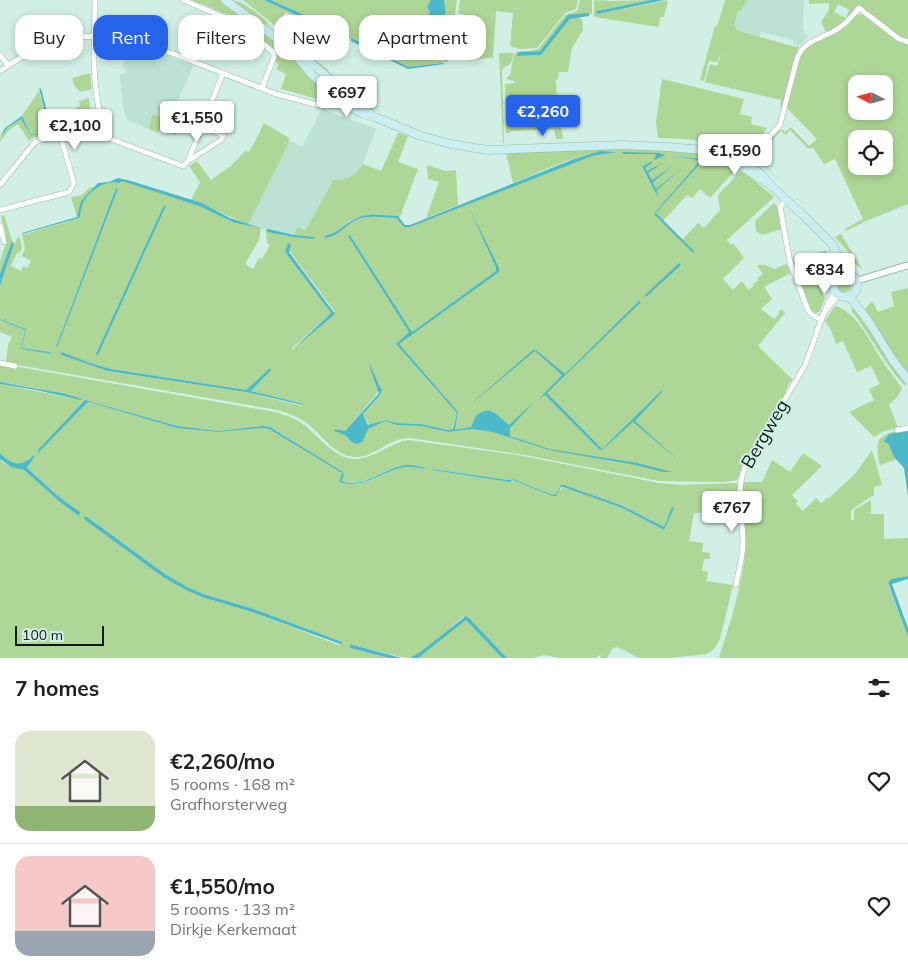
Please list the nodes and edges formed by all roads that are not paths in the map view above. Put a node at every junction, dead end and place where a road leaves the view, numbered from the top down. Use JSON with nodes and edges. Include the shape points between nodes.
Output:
{"nodes":[{"id":1,"x":95,"y":0,"type":"edge"},
{"id":2,"x":183,"y":0,"type":"edge"},
{"id":3,"x":225,"y":0,"type":"edge"},
{"id":4,"x":95,"y":15,"type":"edge"},
{"id":5,"x":93,"y":35,"type":"edge"},
{"id":6,"x":908,"y":42,"type":"edge"},
{"id":7,"x":168,"y":52,"type":"edge"},
{"id":8,"x":0,"y":54,"type":"edge"},
{"id":9,"x":94,"y":60,"type":"edge"},
{"id":10,"x":8,"y":65,"type":"junction"},
{"id":11,"x":0,"y":70,"type":"edge"},
{"id":12,"x":223,"y":73,"type":"junction"},
{"id":13,"x":262,"y":88,"type":"junction"},
{"id":14,"x":335,"y":89,"type":"junction"},
{"id":15,"x":101,"y":122,"type":"junction"},
{"id":16,"x":202,"y":126,"type":"junction"},
{"id":17,"x":60,"y":134,"type":"junction"},
{"id":18,"x":188,"y":161,"type":"junction"},
{"id":19,"x":744,"y":164,"type":"junction"},
{"id":20,"x":0,"y":185,"type":"edge"},
{"id":21,"x":786,"y":199,"type":"junction"},
{"id":22,"x":0,"y":210,"type":"edge"},
{"id":23,"x":0,"y":225,"type":"edge"},
{"id":24,"x":4,"y":242,"type":"dead end"},
{"id":25,"x":908,"y":265,"type":"edge"},
{"id":26,"x":842,"y":274,"type":"junction"},
{"id":27,"x":856,"y":281,"type":"junction"},
{"id":28,"x":838,"y":294,"type":"junction"},
{"id":29,"x":851,"y":295,"type":"junction"},
{"id":30,"x":822,"y":320,"type":"junction"},
{"id":31,"x":0,"y":363,"type":"edge"},
{"id":32,"x":15,"y":366,"type":"dead end"},
{"id":33,"x":908,"y":380,"type":"edge"},
{"id":34,"x":908,"y":428,"type":"edge"},
{"id":35,"x":897,"y":430,"type":"dead end"},
{"id":36,"x":736,"y":586,"type":"dead end"}],
"edges":[{"from":1,"to":4,"type":"street"},
{"from":2,"to":13,"type":"street","via":[[238,23],[273,52]]},
{"from":3,"to":14,"type":"main road","via":[[294,53],[308,72]]},
{"from":5,"to":10,"type":"street","via":[[58,41]]},
{"from":6,"to":19,"type":"street","via":[[899,40],[859,8],[840,28],[806,44],[797,58],[780,125]]},
{"from":7,"to":12,"type":"street"},
{"from":8,"to":10,"type":"street"},
{"from":9,"to":15,"type":"street"},
{"from":10,"to":11,"type":"street"},
{"from":12,"to":13,"type":"street"},
{"from":12,"to":16,"type":"street"},
{"from":13,"to":14,"type":"street","via":[[318,105]]},
{"from":14,"to":19,"type":"main road","via":[[360,113],[451,144],[487,150],[622,145],[682,148],[711,151]]},
{"from":15,"to":17,"type":"street"},
{"from":15,"to":18,"type":"street","via":[[105,136],[183,166]]},
{"from":16,"to":18,"type":"street"},
{"from":16,"to":18,"type":"street","via":[[223,134],[221,140]]},
{"from":17,"to":20,"type":"street","via":[[35,142]]},
{"from":17,"to":22,"type":"street","via":[[74,184],[72,189]]},
{"from":19,"to":21,"type":"main road"},
{"from":21,"to":26,"type":"main road","via":[[825,238]]},
{"from":21,"to":30,"type":"street","via":[[780,207],[790,262],[808,310]]},
{"from":23,"to":24,"type":"street"},
{"from":25,"to":27,"type":"street"},
{"from":26,"to":27,"type":"main road","via":[[851,275]]},
{"from":26,"to":28,"type":"main road","via":[[834,284]]},
{"from":27,"to":29,"type":"main road","via":[[856,289]]},
{"from":28,"to":29,"type":"main road"},
{"from":28,"to":30,"type":"street","name":"Bergweg","via":[[830,298]]},
{"from":29,"to":33,"type":"main road"},
{"from":30,"to":36,"type":"street","name":"Bergweg","via":[[804,368],[741,476],[743,544]]},
{"from":31,"to":32,"type":"street"},
{"from":34,"to":35,"type":"street"}]}
